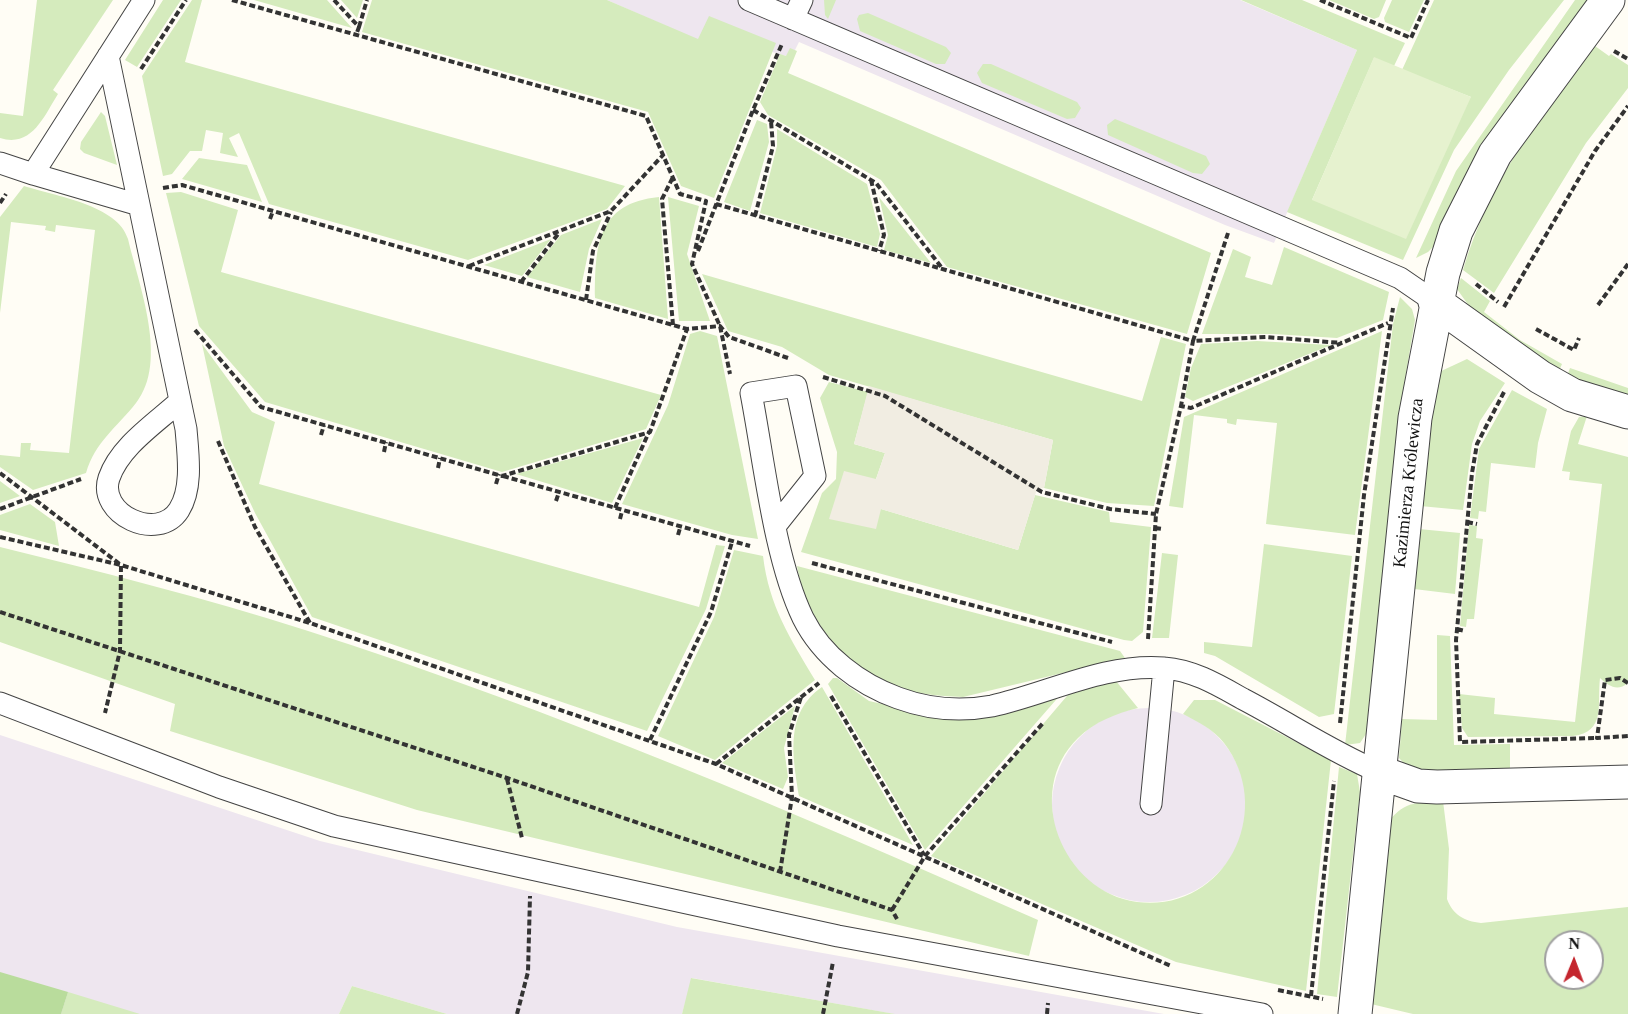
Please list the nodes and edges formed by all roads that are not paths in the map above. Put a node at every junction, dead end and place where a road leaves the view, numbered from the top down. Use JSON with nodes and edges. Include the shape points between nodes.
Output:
{"nodes":[{"id":1,"x":144,"y":0,"type":"edge"},
{"id":2,"x":749,"y":0,"type":"edge"},
{"id":3,"x":1608,"y":0,"type":"edge"},
{"id":4,"x":798,"y":9,"type":"edge"},
{"id":5,"x":110,"y":53,"type":"junction"},
{"id":6,"x":0,"y":162,"type":"edge"},
{"id":7,"x":33,"y":174,"type":"junction"},
{"id":8,"x":139,"y":205,"type":"junction"},
{"id":9,"x":1436,"y":302,"type":"junction"},
{"id":10,"x":180,"y":401,"type":"junction"},
{"id":11,"x":1628,"y":412,"type":"edge"},
{"id":12,"x":776,"y":525,"type":"junction"},
{"id":13,"x":1164,"y":668,"type":"junction"},
{"id":14,"x":0,"y":703,"type":"edge"},
{"id":15,"x":1379,"y":772,"type":"junction"},
{"id":16,"x":1628,"y":782,"type":"edge"},
{"id":17,"x":1151,"y":804,"type":"dead end"},
{"id":18,"x":1355,"y":1010,"type":"edge"},
{"id":19,"x":1262,"y":1014,"type":"edge"}],
"edges":[{"from":1,"to":5,"type":"lane"},
{"from":2,"to":4,"type":"lane"},
{"from":3,"to":9,"type":"street","name":"Kazimierza Królewicza","via":[[1495,154],[1456,231]]},
{"from":4,"to":9,"type":"lane","via":[[1400,278]]},
{"from":5,"to":7,"type":"lane"},
{"from":5,"to":8,"type":"lane"},
{"from":6,"to":7,"type":"lane"},
{"from":7,"to":8,"type":"lane"},
{"from":8,"to":10,"type":"lane"},
{"from":9,"to":11,"type":"street","via":[[1572,395]]},
{"from":9,"to":15,"type":"street","name":"Kazimierza Królewicza","via":[[1415,418]]},
{"from":10,"to":10,"type":"lane","via":[[188,464],[179,511],[160,525],[140,525],[121,513],[110,496],[108,481],[134,443]]},
{"from":12,"to":12,"type":"lane","via":[[751,393],[796,386],[815,476]]},
{"from":12,"to":13,"type":"lane","via":[[804,619],[827,652],[855,678],[882,692],[923,707],[957,709],[992,706],[1129,670]]},
{"from":13,"to":15,"type":"lane","via":[[1202,677]]},
{"from":13,"to":17,"type":"lane"},
{"from":14,"to":19,"type":"lane","via":[[219,787],[334,826],[838,936]]},
{"from":15,"to":16,"type":"street","via":[[1418,786],[1437,787]]},
{"from":15,"to":18,"type":"street","name":"Kazimierza Królewicza"}]}
